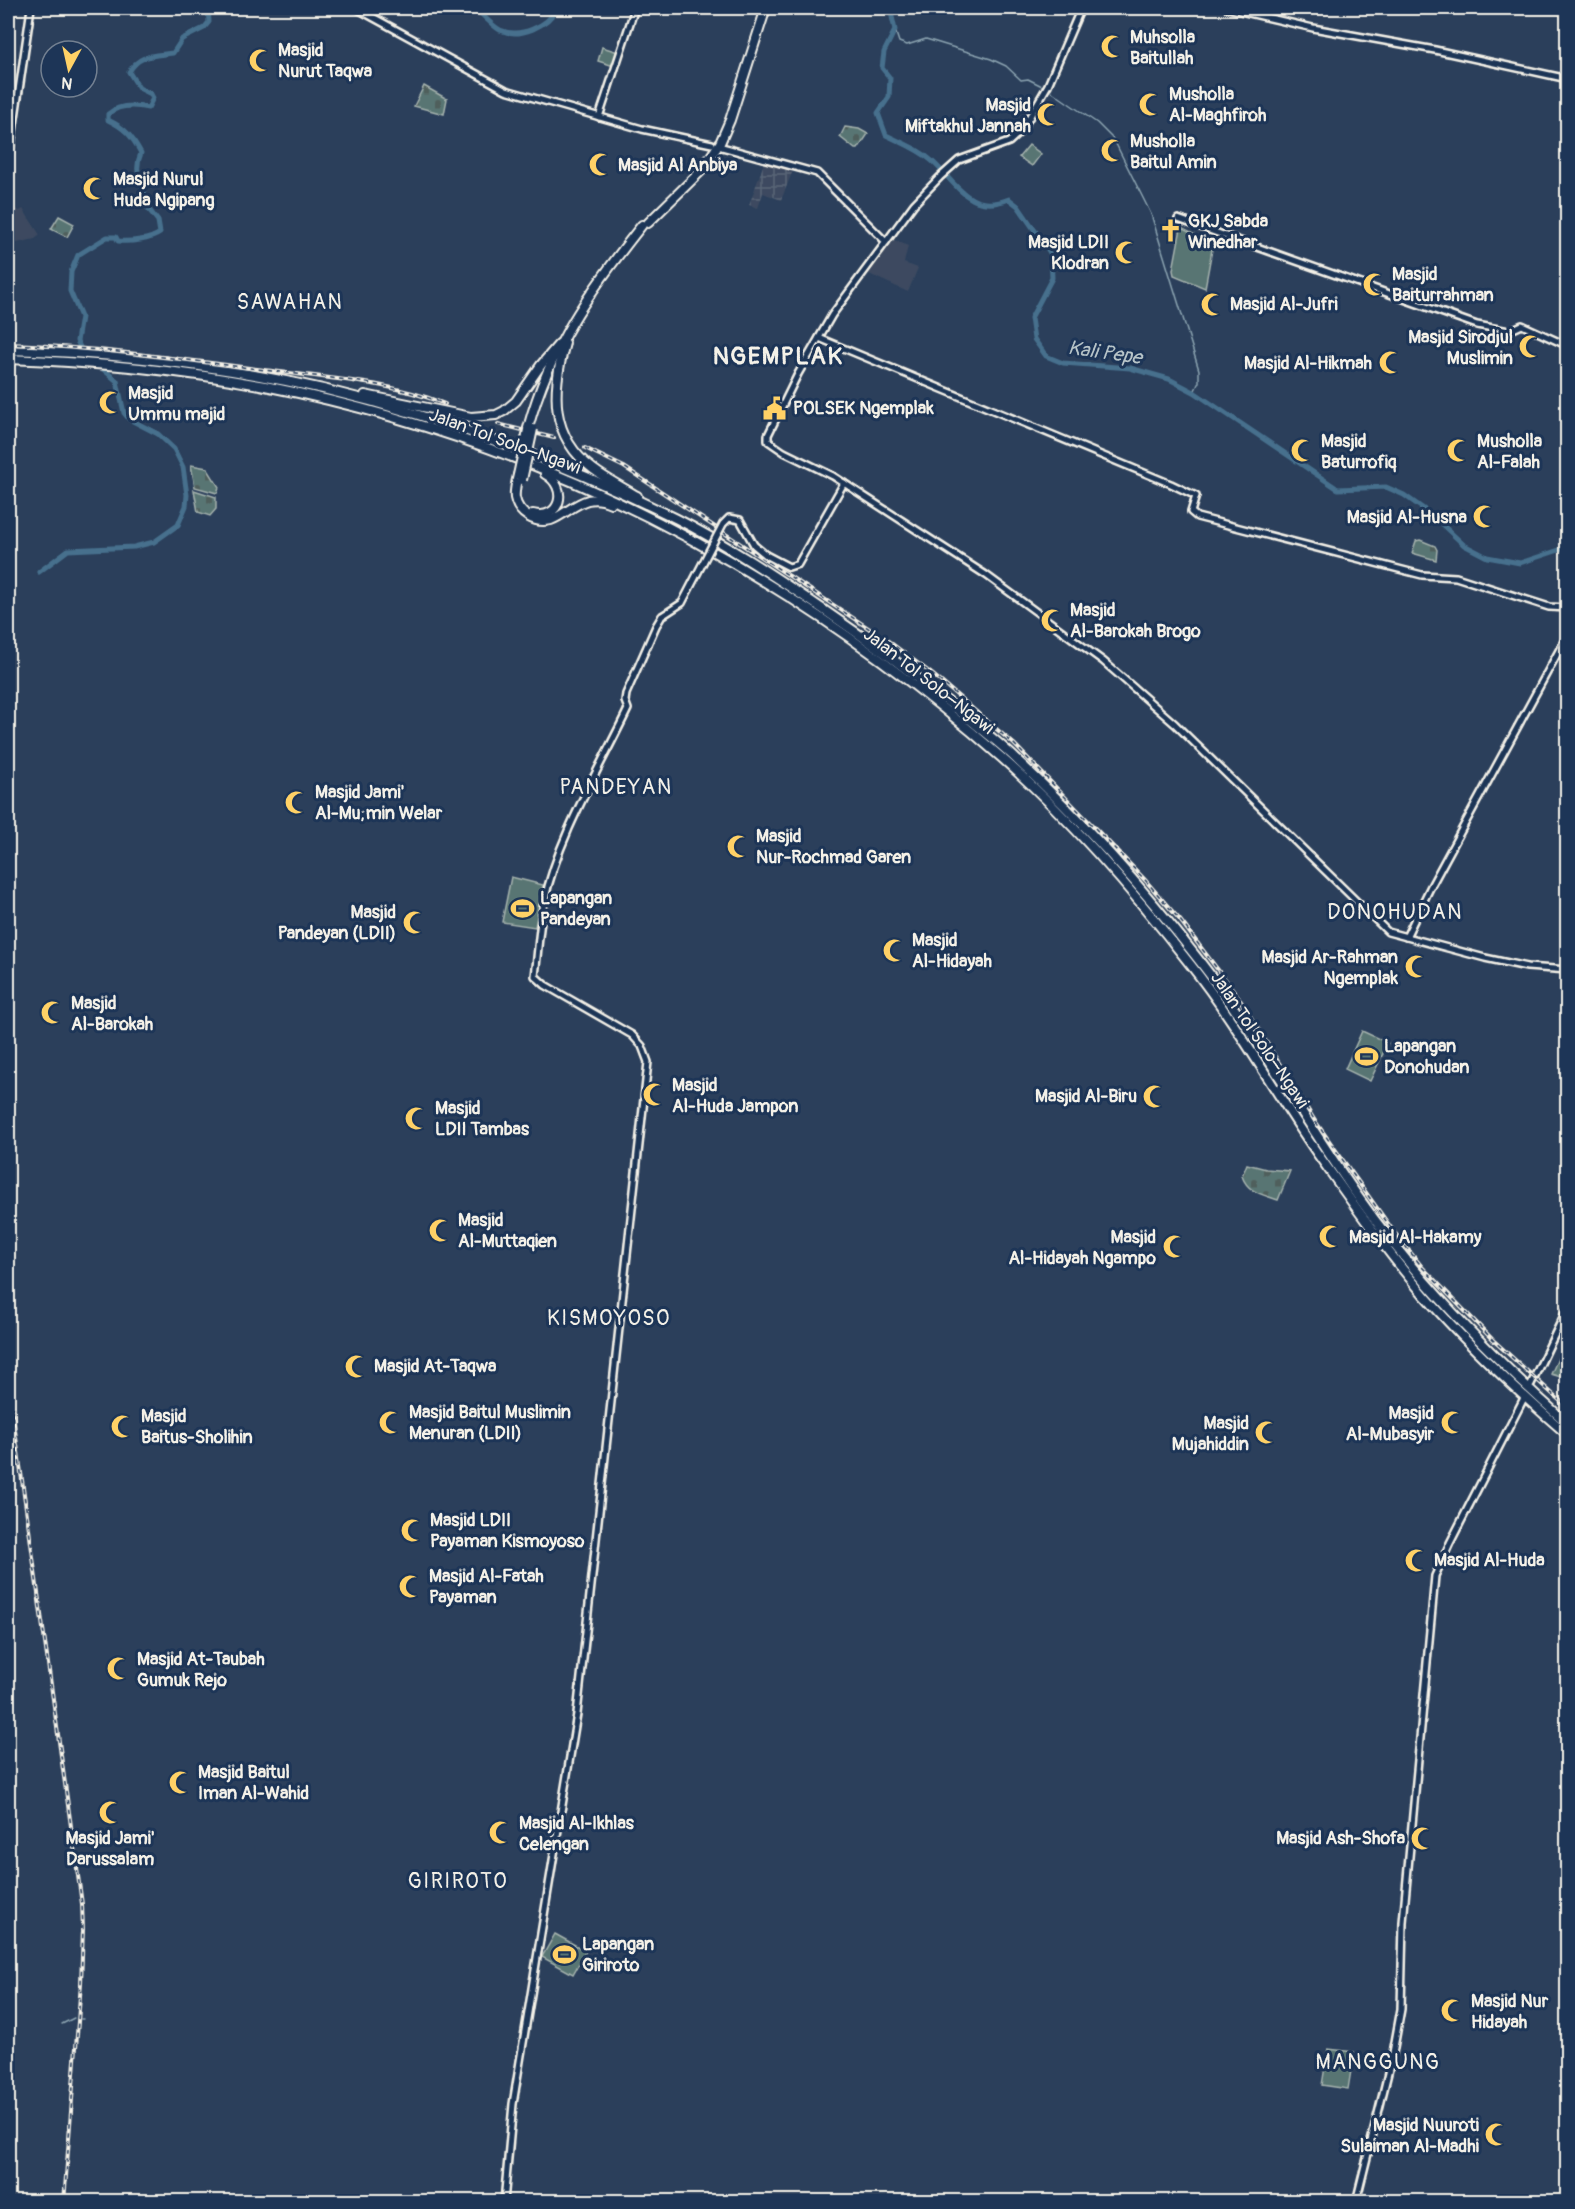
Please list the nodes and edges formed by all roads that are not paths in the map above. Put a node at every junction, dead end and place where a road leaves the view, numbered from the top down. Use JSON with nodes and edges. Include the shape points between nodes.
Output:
{"nodes":[{"id":1,"x":31,"y":8,"type":"edge"},
{"id":2,"x":356,"y":8,"type":"edge"},
{"id":3,"x":635,"y":8,"type":"edge"},
{"id":4,"x":764,"y":8,"type":"edge"},
{"id":5,"x":1227,"y":8,"type":"edge"},
{"id":6,"x":1081,"y":9,"type":"edge"},
{"id":7,"x":1568,"y":79,"type":"edge"},
{"id":8,"x":599,"y":117,"type":"junction"},
{"id":9,"x":712,"y":144,"type":"dead end"},
{"id":10,"x":722,"y":147,"type":"dead end"},
{"id":11,"x":8,"y":152,"type":"edge"},
{"id":12,"x":1178,"y":219,"type":"dead end"},
{"id":13,"x":886,"y":242,"type":"junction"},
{"id":14,"x":819,"y":338,"type":"junction"},
{"id":15,"x":562,"y":343,"type":"junction"},
{"id":16,"x":1568,"y":346,"type":"edge"},
{"id":17,"x":8,"y":350,"type":"edge"},
{"id":18,"x":8,"y":359,"type":"edge"},
{"id":19,"x":322,"y":389,"type":"junction"},
{"id":20,"x":471,"y":442,"type":"junction"},
{"id":21,"x":520,"y":478,"type":"junction"},
{"id":22,"x":844,"y":483,"type":"junction"},
{"id":23,"x":681,"y":521,"type":"junction"},
{"id":24,"x":694,"y":540,"type":"junction"},
{"id":25,"x":1568,"y":608,"type":"edge"},
{"id":26,"x":1568,"y":634,"type":"edge"},
{"id":27,"x":1406,"y":937,"type":"junction"},
{"id":28,"x":1568,"y":970,"type":"edge"},
{"id":29,"x":1568,"y":1263,"type":"edge"},
{"id":30,"x":1568,"y":1268,"type":"edge"},
{"id":31,"x":1568,"y":1307,"type":"edge"},
{"id":32,"x":1531,"y":1384,"type":"dead end"},
{"id":33,"x":1523,"y":1400,"type":"dead end"},
{"id":34,"x":1568,"y":1424,"type":"edge"},
{"id":35,"x":1568,"y":1435,"type":"edge"},
{"id":36,"x":504,"y":2202,"type":"edge"},
{"id":37,"x":1356,"y":2202,"type":"edge"}],
"edges":[{"from":1,"to":11,"type":"street"},
{"from":2,"to":8,"type":"street","via":[[506,90]]},
{"from":3,"to":8,"type":"street"},
{"from":4,"to":15,"type":"highway","via":[[720,143],[706,166],[645,224]]},
{"from":5,"to":7,"type":"street"},
{"from":6,"to":13,"type":"street","via":[[1029,120],[1010,141],[964,157],[948,170],[914,204]]},
{"from":8,"to":9,"type":"street"},
{"from":10,"to":13,"type":"street","via":[[817,173]]},
{"from":12,"to":16,"type":"street","via":[[1477,325],[1505,331],[1522,325]]},
{"from":13,"to":14,"type":"street"},
{"from":14,"to":22,"type":"street","via":[[768,441]]},
{"from":14,"to":25,"type":"street","via":[[1171,484],[1196,496],[1191,512],[1197,517],[1422,575],[1456,577],[1552,608]]},
{"from":15,"to":19,"type":"highway","via":[[516,401],[490,416],[471,417]]},
{"from":15,"to":21,"type":"highway","bridge":true,"via":[[531,429]]},
{"from":15,"to":23,"type":"highway","via":[[556,401],[560,423],[572,448],[601,475]]},
{"from":17,"to":19,"type":"highway","name":"Jalan Tol Solo–Ngawi","via":[[124,357],[222,369]]},
{"from":18,"to":20,"type":"highway","name":"Jalan Tol Solo–Ngawi","via":[[127,366],[266,387],[385,415]]},
{"from":19,"to":23,"type":"highway","name":"Jalan Tol Solo–Ngawi","via":[[417,414],[511,447]]},
{"from":20,"to":21,"type":"highway","via":[[551,478],[560,493],[558,504],[540,516],[525,510],[519,498]]},
{"from":20,"to":24,"type":"highway","name":"Jalan Tol Solo–Ngawi","via":[[593,490]]},
{"from":21,"to":24,"type":"highway","via":[[514,493],[516,504],[531,518],[549,520],[584,502],[603,500]]},
{"from":22,"to":27,"type":"street","via":[[986,575],[1103,661],[1174,724],[1380,925],[1388,932]]},
{"from":22,"to":36,"type":"street","bridge":true,"via":[[798,564],[789,567],[766,555],[752,543],[740,520],[729,518],[723,524],[684,601],[662,616],[656,626],[626,694],[628,709],[560,853],[544,901],[535,976],[633,1035],[647,1055],[648,1070],[577,1714],[513,2104]]},
{"from":23,"to":34,"type":"highway","name":"Jalan Tol Solo–Ngawi","via":[[772,575],[866,638],[1013,756],[1053,794],[1124,870],[1198,959],[1360,1200],[1427,1285],[1524,1386]]},
{"from":24,"to":35,"type":"highway","name":"Jalan Tol Solo–Ngawi","via":[[783,592],[881,661],[1003,759],[1049,803],[1117,876],[1191,965],[1388,1252],[1474,1348]]},
{"from":26,"to":27,"type":"street"},
{"from":27,"to":28,"type":"street","via":[[1527,967]]},
{"from":29,"to":30,"type":"street"},
{"from":31,"to":32,"type":"street"},
{"from":33,"to":37,"type":"street","via":[[1437,1572],[1403,1922],[1401,2008]]}]}
